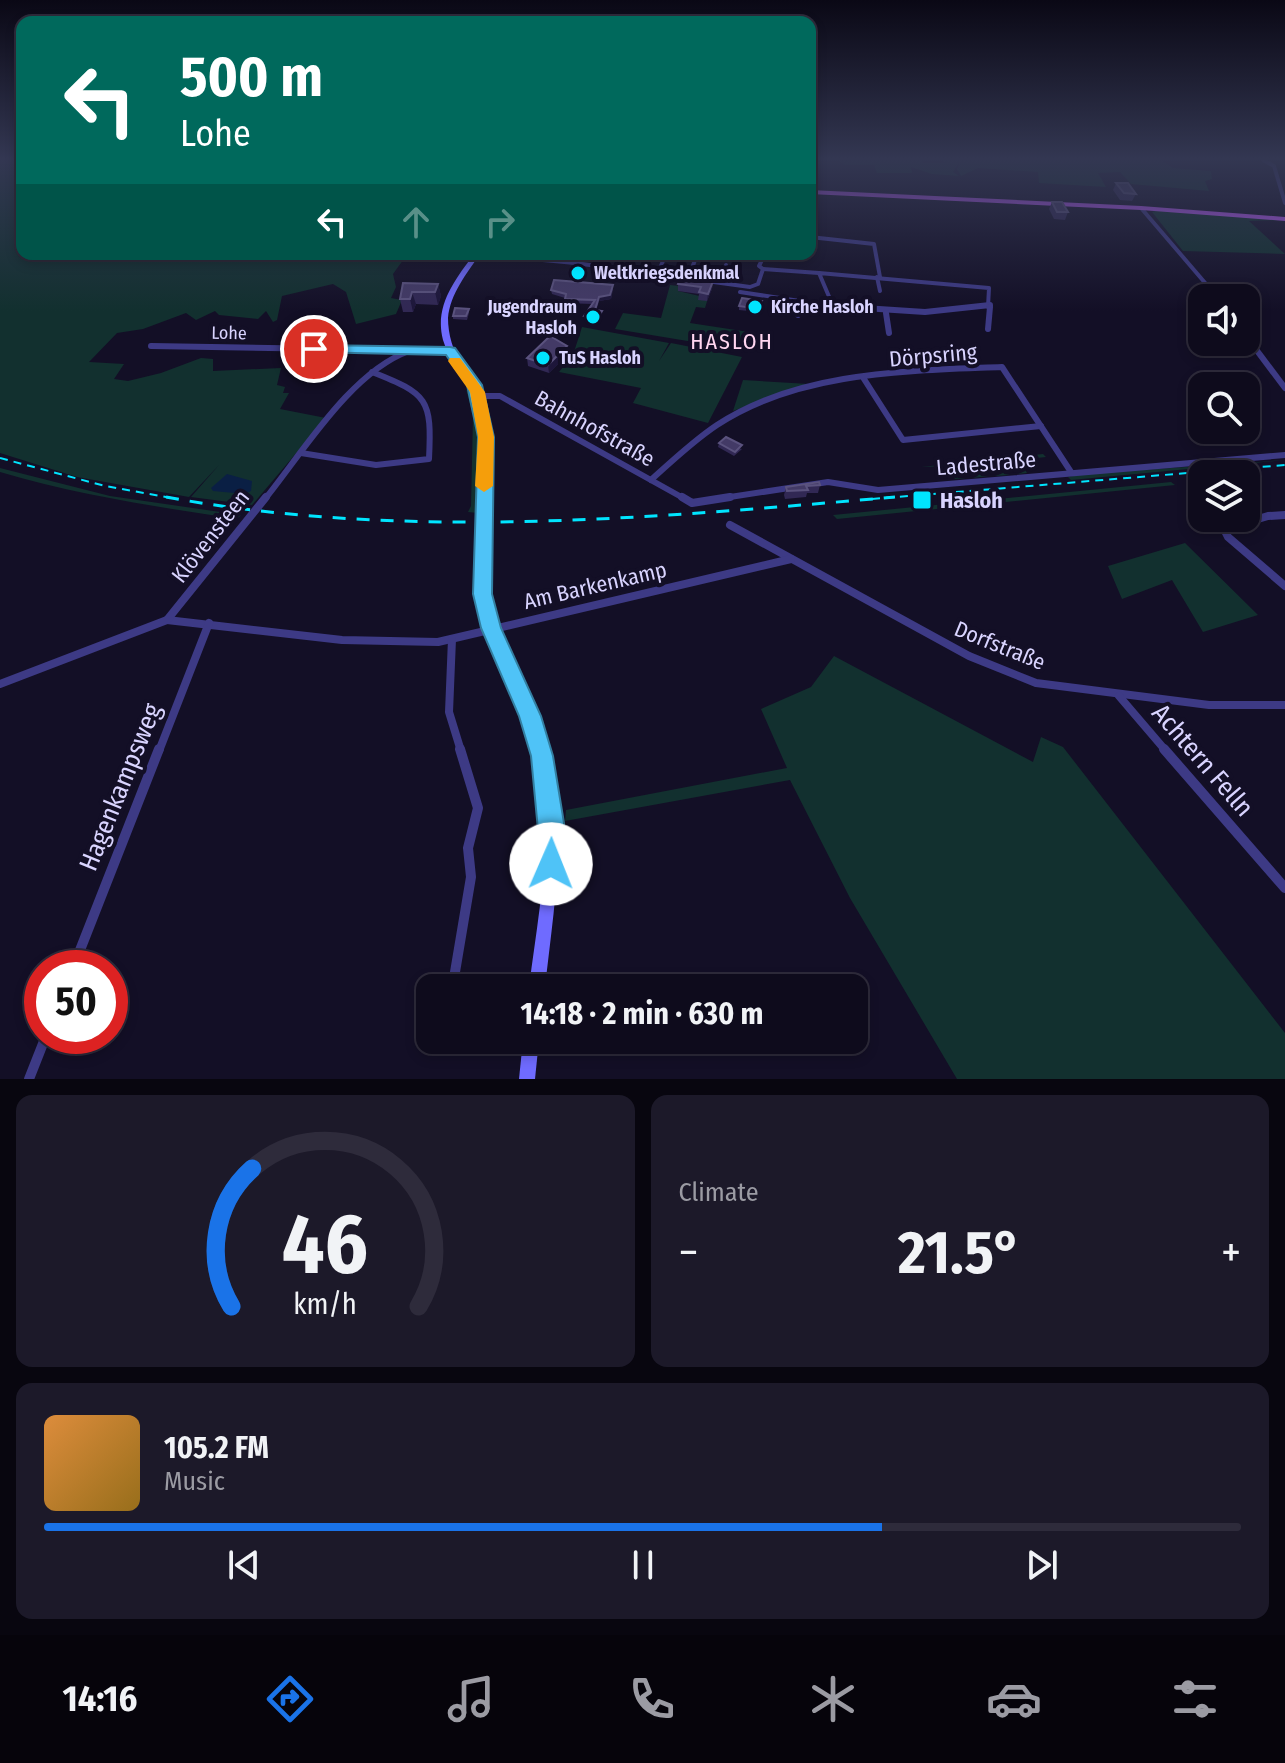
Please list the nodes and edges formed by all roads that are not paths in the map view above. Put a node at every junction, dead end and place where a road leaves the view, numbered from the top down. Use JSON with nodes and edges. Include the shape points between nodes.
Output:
{"nodes":[{"id":1,"x":1143,"y":210,"type":"edge"},
{"id":2,"x":1172,"y":210,"type":"edge"},
{"id":3,"x":1285,"y":219,"type":"edge"},
{"id":4,"x":816,"y":238,"type":"edge"},
{"id":5,"x":473,"y":260,"type":"edge"},
{"id":6,"x":542,"y":260,"type":"edge"},
{"id":7,"x":577,"y":260,"type":"edge"},
{"id":8,"x":663,"y":260,"type":"edge"},
{"id":9,"x":695,"y":260,"type":"edge"},
{"id":10,"x":762,"y":260,"type":"edge"},
{"id":11,"x":575,"y":263,"type":"junction"},
{"id":12,"x":726,"y":265,"type":"dead end"},
{"id":13,"x":763,"y":269,"type":"junction"},
{"id":14,"x":819,"y":273,"type":"junction"},
{"id":15,"x":657,"y":275,"type":"junction"},
{"id":16,"x":689,"y":277,"type":"junction"},
{"id":17,"x":879,"y":277,"type":"junction"},
{"id":18,"x":722,"y":283,"type":"junction"},
{"id":19,"x":1206,"y":284,"type":"edge"},
{"id":20,"x":748,"y":289,"type":"junction"},
{"id":21,"x":880,"y":291,"type":"dead end"},
{"id":22,"x":754,"y":294,"type":"junction"},
{"id":23,"x":795,"y":301,"type":"junction"},
{"id":24,"x":833,"y":307,"type":"junction"},
{"id":25,"x":990,"y":307,"type":"junction"},
{"id":26,"x":886,"y":313,"type":"junction"},
{"id":27,"x":798,"y":315,"type":"dead end"},
{"id":28,"x":988,"y":329,"type":"dead end"},
{"id":29,"x":889,"y":333,"type":"dead end"},
{"id":30,"x":151,"y":346,"type":"dead end"},
{"id":31,"x":409,"y":351,"type":"junction"},
{"id":32,"x":450,"y":351,"type":"junction"},
{"id":33,"x":1260,"y":355,"type":"edge"},
{"id":34,"x":372,"y":372,"type":"junction"},
{"id":35,"x":864,"y":379,"type":"junction"},
{"id":36,"x":1285,"y":388,"type":"edge"},
{"id":37,"x":477,"y":396,"type":"junction"},
{"id":38,"x":1041,"y":426,"type":"junction"},
{"id":39,"x":301,"y":453,"type":"junction"},
{"id":40,"x":1285,"y":455,"type":"edge"},
{"id":41,"x":1071,"y":472,"type":"junction"},
{"id":42,"x":651,"y":480,"type":"junction"},
{"id":43,"x":692,"y":503,"type":"joint"},
{"id":44,"x":1285,"y":515,"type":"edge"},
{"id":45,"x":730,"y":525,"type":"dead end"},
{"id":46,"x":766,"y":545,"type":"junction"},
{"id":47,"x":791,"y":559,"type":"junction"},
{"id":48,"x":764,"y":565,"type":"junction"},
{"id":49,"x":1285,"y":586,"type":"edge"},
{"id":50,"x":167,"y":620,"type":"junction"},
{"id":51,"x":209,"y":623,"type":"junction"},
{"id":52,"x":491,"y":628,"type":"junction"},
{"id":53,"x":452,"y":639,"type":"junction"},
{"id":54,"x":0,"y":684,"type":"edge"},
{"id":55,"x":1119,"y":696,"type":"junction"},
{"id":56,"x":1285,"y":705,"type":"edge"},
{"id":57,"x":1285,"y":888,"type":"edge"},
{"id":58,"x":80,"y":950,"type":"edge"},
{"id":59,"x":455,"y":972,"type":"dead end"},
{"id":60,"x":539,"y":974,"type":"edge"},
{"id":61,"x":39,"y":1054,"type":"edge"},
{"id":62,"x":530,"y":1054,"type":"edge"},
{"id":63,"x":29,"y":1079,"type":"edge"},
{"id":64,"x":527,"y":1079,"type":"edge"}],
"edges":[{"from":1,"to":19,"type":"street"},
{"from":2,"to":3,"type":"main road"},
{"from":4,"to":17,"type":"street","via":[[868,242],[875,249]]},
{"from":5,"to":32,"type":"main road","via":[[445,308]]},
{"from":6,"to":11,"type":"street"},
{"from":7,"to":11,"type":"street"},
{"from":8,"to":15,"type":"street"},
{"from":9,"to":16,"type":"street"},
{"from":10,"to":13,"type":"street"},
{"from":11,"to":15,"type":"street"},
{"from":12,"to":18,"type":"street"},
{"from":13,"to":14,"type":"street"},
{"from":13,"to":20,"type":"street"},
{"from":14,"to":17,"type":"street"},
{"from":14,"to":24,"type":"street"},
{"from":15,"to":16,"type":"street"},
{"from":16,"to":18,"type":"street"},
{"from":17,"to":21,"type":"street"},
{"from":17,"to":25,"type":"street","via":[[989,288]]},
{"from":18,"to":20,"type":"street"},
{"from":20,"to":22,"type":"street"},
{"from":20,"to":22,"type":"street"},
{"from":22,"to":23,"type":"street"},
{"from":23,"to":24,"type":"street"},
{"from":23,"to":27,"type":"street"},
{"from":24,"to":26,"type":"street"},
{"from":25,"to":26,"type":"street"},
{"from":25,"to":28,"type":"street"},
{"from":26,"to":29,"type":"street"},
{"from":30,"to":31,"type":"street","name":"Lohe"},
{"from":31,"to":32,"type":"street","name":"Lohe"},
{"from":31,"to":34,"type":"street","name":"Klövensteen"},
{"from":32,"to":37,"type":"main road"},
{"from":33,"to":36,"type":"street"},
{"from":34,"to":39,"type":"street","name":"Klövensteen"},
{"from":34,"to":39,"type":"street","via":[[427,398],[429,459],[376,465]]},
{"from":35,"to":38,"type":"street","name":"Dörpsring","via":[[1002,367]]},
{"from":35,"to":38,"type":"street","name":"Dörpsring","via":[[903,440]]},
{"from":35,"to":42,"type":"street","via":[[812,388],[741,412]]},
{"from":37,"to":42,"type":"street","name":"Bahnhofstraße","via":[[500,396]]},
{"from":37,"to":52,"type":"main road","via":[[486,437],[483,594]]},
{"from":38,"to":41,"type":"street","name":"Dörpsring"},
{"from":39,"to":50,"type":"street","name":"Klövensteen"},
{"from":40,"to":41,"type":"street","name":"Ladestraße"},
{"from":41,"to":43,"type":"street","name":"Ladestraße","via":[[878,490],[828,482]]},
{"from":42,"to":43,"type":"street","name":"Bahnhofstraße"},
{"from":44,"to":49,"type":"street","via":[[1224,529]]},
{"from":45,"to":46,"type":"street","name":"Dorfstraße"},
{"from":46,"to":47,"type":"street","name":"Dorfstraße"},
{"from":46,"to":48,"type":"street"},
{"from":47,"to":48,"type":"street","name":"Am Barkenkamp"},
{"from":47,"to":55,"type":"street","name":"Dorfstraße","via":[[969,656],[1036,683]]},
{"from":48,"to":52,"type":"street","name":"Am Barkenkamp"},
{"from":50,"to":51,"type":"street","name":"Am Barkenkamp"},
{"from":50,"to":54,"type":"street"},
{"from":51,"to":53,"type":"street","name":"Am Barkenkamp","via":[[380,642]]},
{"from":51,"to":58,"type":"street","name":"Hagenkampsweg"},
{"from":52,"to":53,"type":"street","name":"Am Barkenkamp"},
{"from":52,"to":60,"type":"main road","via":[[530,716],[548,786],[551,864]]},
{"from":53,"to":59,"type":"street","via":[[449,712],[478,808],[468,848],[471,877]]},
{"from":55,"to":56,"type":"street","name":"Dorfstraße","via":[[1209,705]]},
{"from":55,"to":57,"type":"street","name":"Achtern Felln"},
{"from":61,"to":63,"type":"street"},
{"from":62,"to":64,"type":"main road"}]}
